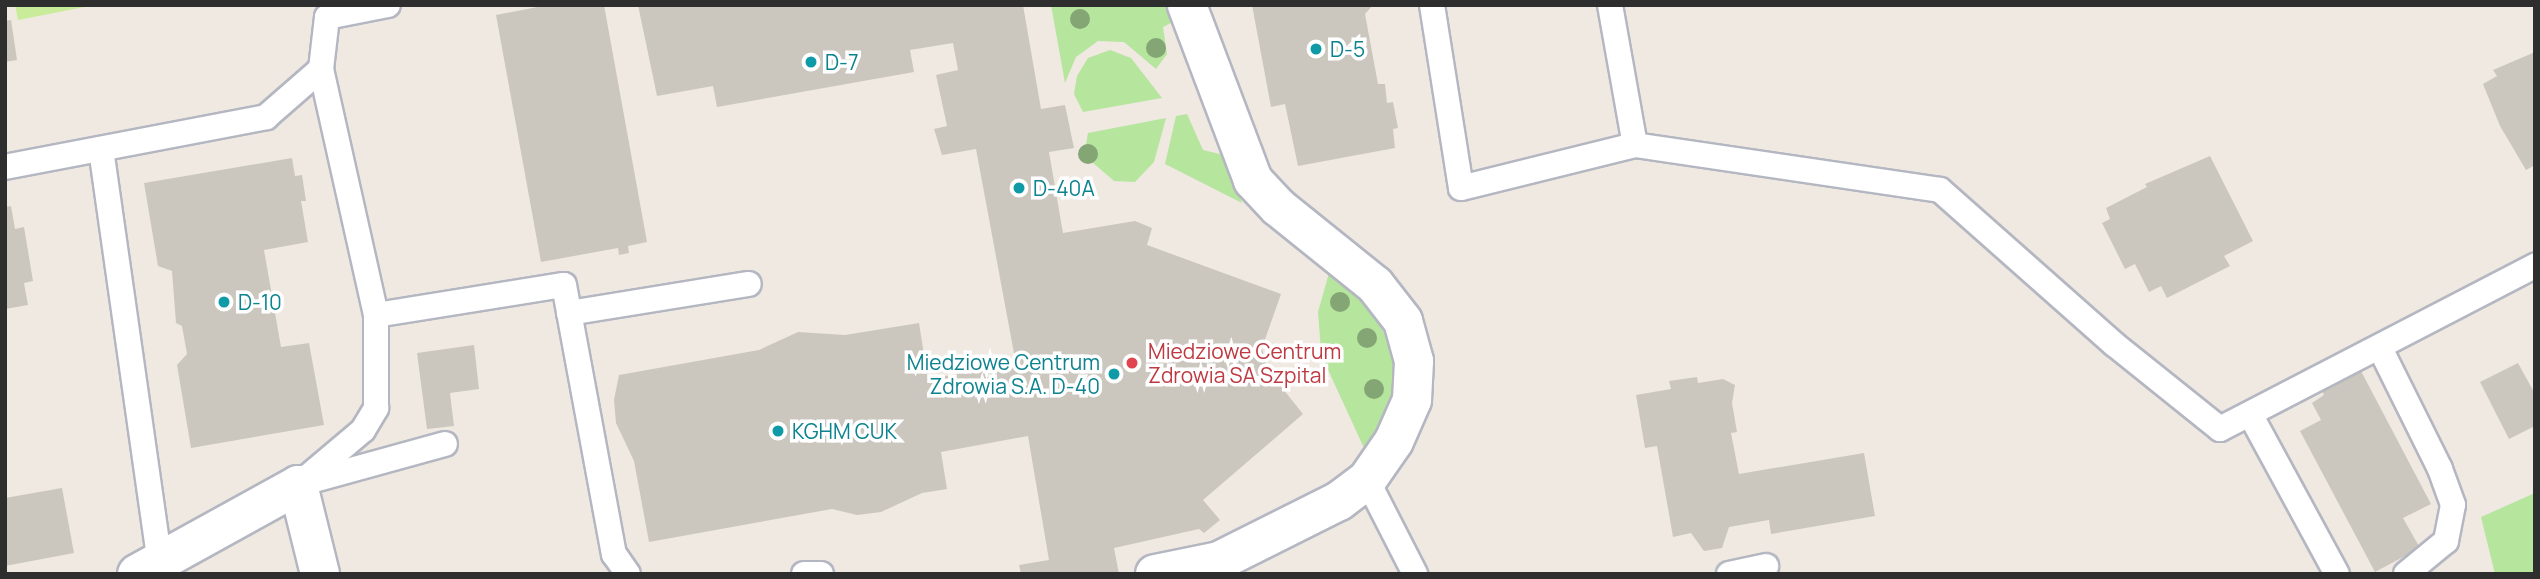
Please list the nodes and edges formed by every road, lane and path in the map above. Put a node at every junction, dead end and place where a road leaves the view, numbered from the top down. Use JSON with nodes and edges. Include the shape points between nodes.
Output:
{"nodes":[{"id":1,"x":388,"y":5,"type":"edge"},
{"id":2,"x":1187,"y":5,"type":"edge"},
{"id":3,"x":1432,"y":5,"type":"edge"},
{"id":4,"x":1610,"y":5,"type":"edge"},
{"id":5,"x":321,"y":69,"type":"junction"},
{"id":6,"x":1635,"y":145,"type":"junction"},
{"id":7,"x":101,"y":149,"type":"junction"},
{"id":8,"x":5,"y":167,"type":"edge"},
{"id":9,"x":2535,"y":266,"type":"edge"},
{"id":10,"x":749,"y":284,"type":"dead end"},
{"id":11,"x":569,"y":313,"type":"junction"},
{"id":12,"x":376,"y":315,"type":"junction"},
{"id":13,"x":2380,"y":348,"type":"junction"},
{"id":14,"x":2250,"y":414,"type":"junction"},
{"id":15,"x":445,"y":444,"type":"dead end"},
{"id":16,"x":1367,"y":480,"type":"junction"},
{"id":17,"x":298,"y":485,"type":"junction"},
{"id":18,"x":1766,"y":566,"type":"dead end"},
{"id":19,"x":149,"y":568,"type":"edge"},
{"id":20,"x":320,"y":574,"type":"edge"},
{"id":21,"x":628,"y":574,"type":"edge"},
{"id":22,"x":804,"y":574,"type":"edge"},
{"id":23,"x":821,"y":574,"type":"edge"},
{"id":24,"x":1156,"y":574,"type":"edge"},
{"id":25,"x":1415,"y":574,"type":"edge"},
{"id":26,"x":1729,"y":574,"type":"edge"},
{"id":27,"x":2337,"y":574,"type":"edge"},
{"id":28,"x":2406,"y":574,"type":"edge"}],
"edges":[{"from":1,"to":5,"type":"lane","via":[[327,17]]},
{"from":2,"to":16,"type":"street","via":[[1253,180],[1278,207],[1368,278],[1403,321],[1414,360],[1412,400],[1394,441]]},
{"from":3,"to":6,"type":"lane","via":[[1461,188]]},
{"from":4,"to":6,"type":"lane"},
{"from":5,"to":7,"type":"lane","via":[[266,117]]},
{"from":5,"to":12,"type":"lane"},
{"from":6,"to":14,"type":"lane","via":[[1940,190],[2114,344],[2220,429]]},
{"from":7,"to":8,"type":"lane"},
{"from":7,"to":19,"type":"lane"},
{"from":9,"to":13,"type":"lane"},
{"from":10,"to":11,"type":"lane"},
{"from":11,"to":12,"type":"lane","via":[[564,285]]},
{"from":11,"to":21,"type":"lane","via":[[614,554]]},
{"from":12,"to":17,"type":"lane","via":[[376,408],[363,430]]},
{"from":13,"to":14,"type":"lane"},
{"from":13,"to":28,"type":"lane","via":[[2454,506],[2446,541]]},
{"from":14,"to":27,"type":"lane"},
{"from":15,"to":17,"type":"lane"},
{"from":16,"to":24,"type":"street","via":[[1339,501],[1256,545],[1219,561]]},
{"from":16,"to":25,"type":"lane"},
{"from":17,"to":19,"type":"street"},
{"from":17,"to":20,"type":"street"},
{"from":18,"to":26,"type":"lane"},
{"from":22,"to":23,"type":"lane"}]}
